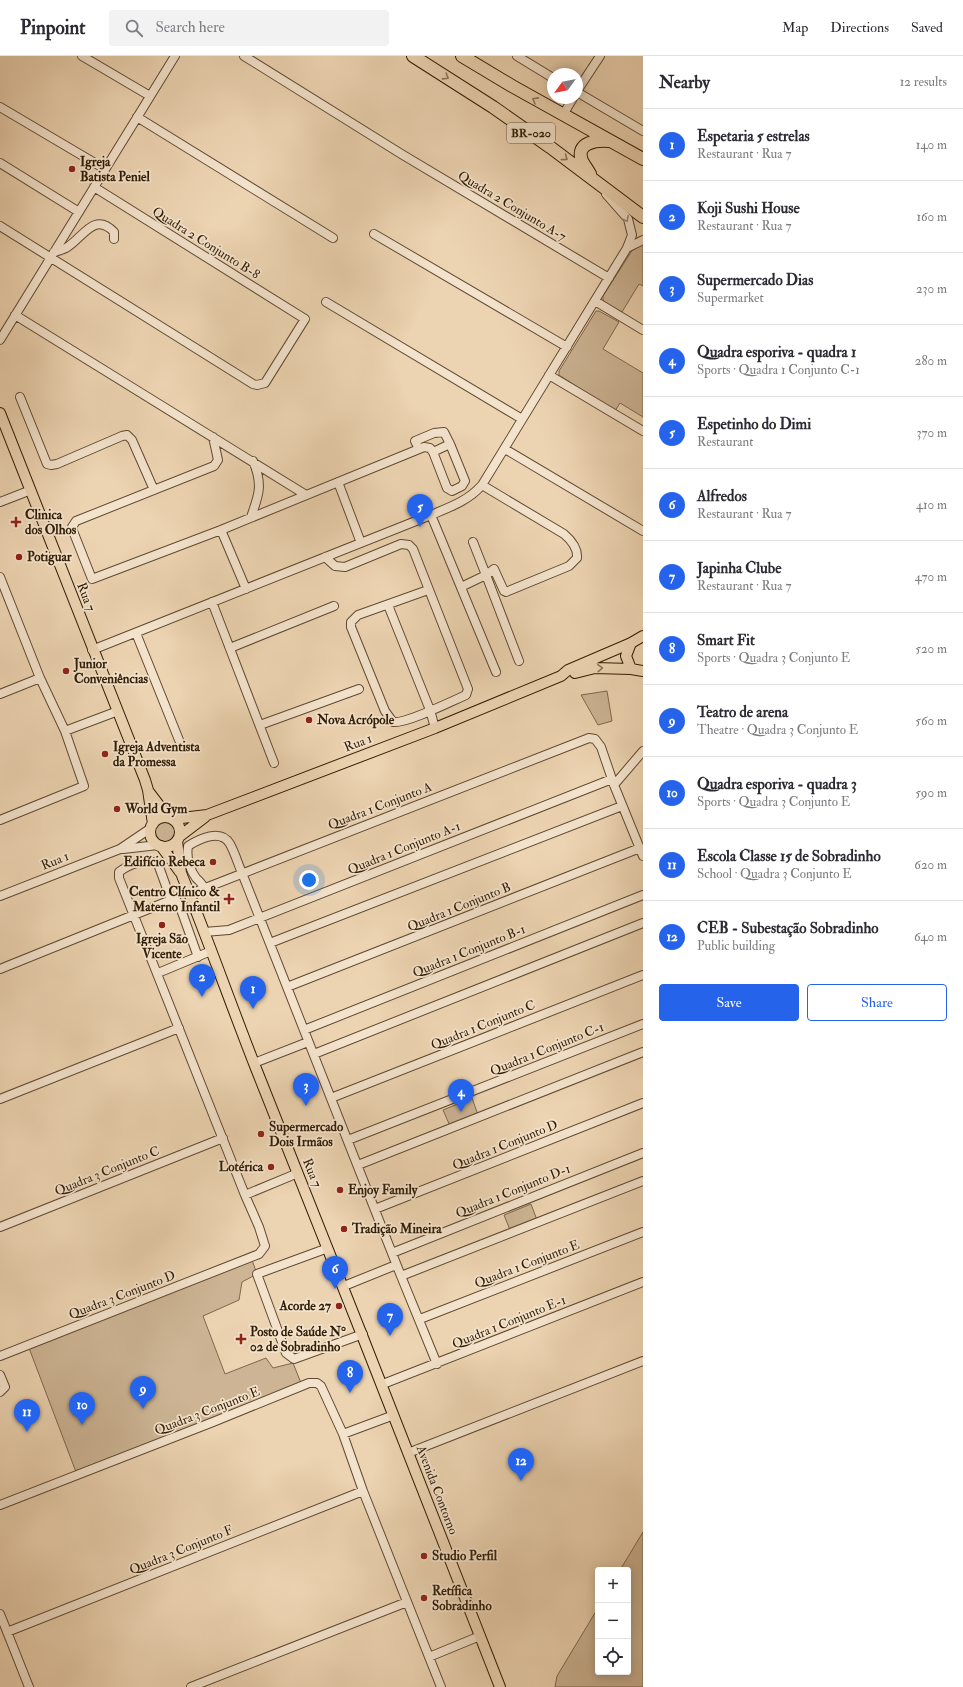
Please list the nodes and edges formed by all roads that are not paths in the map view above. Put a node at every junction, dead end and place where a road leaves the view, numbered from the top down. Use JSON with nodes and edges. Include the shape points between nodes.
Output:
{"nodes":[{"id":1,"x":82,"y":56,"type":"edge"},
{"id":2,"x":175,"y":56,"type":"edge"},
{"id":3,"x":244,"y":56,"type":"edge"},
{"id":4,"x":413,"y":56,"type":"edge"},
{"id":5,"x":518,"y":56,"type":"edge"},
{"id":6,"x":600,"y":56,"type":"edge"},
{"id":7,"x":465,"y":57,"type":"edge"},
{"id":8,"x":547,"y":74,"type":"edge"},
{"id":9,"x":583,"y":83,"type":"edge"},
{"id":10,"x":150,"y":96,"type":"junction"},
{"id":11,"x":583,"y":96,"type":"edge"},
{"id":12,"x":569,"y":104,"type":"edge"},
{"id":13,"x":0,"y":107,"type":"edge"},
{"id":14,"x":563,"y":115,"type":"junction"},
{"id":15,"x":137,"y":117,"type":"junction"},
{"id":16,"x":643,"y":131,"type":"edge"},
{"id":17,"x":612,"y":142,"type":"junction"},
{"id":18,"x":643,"y":159,"type":"edge"},
{"id":19,"x":0,"y":163,"type":"edge"},
{"id":20,"x":105,"y":169,"type":"junction"},
{"id":21,"x":593,"y":179,"type":"junction"},
{"id":22,"x":94,"y":187,"type":"junction"},
{"id":23,"x":79,"y":212,"type":"junction"},
{"id":24,"x":643,"y":217,"type":"edge"},
{"id":25,"x":0,"y":226,"type":"edge"},
{"id":26,"x":374,"y":234,"type":"dead end"},
{"id":27,"x":333,"y":238,"type":"dead end"},
{"id":28,"x":114,"y":239,"type":"dead end"},
{"id":29,"x":643,"y":240,"type":"edge"},
{"id":30,"x":627,"y":248,"type":"junction"},
{"id":31,"x":52,"y":255,"type":"junction"},
{"id":32,"x":609,"y":278,"type":"junction"},
{"id":33,"x":595,"y":301,"type":"junction"},
{"id":34,"x":326,"y":302,"type":"dead end"},
{"id":35,"x":15,"y":316,"type":"junction"},
{"id":36,"x":643,"y":330,"type":"edge"},
{"id":37,"x":0,"y":340,"type":"edge"},
{"id":38,"x":567,"y":347,"type":"junction"},
{"id":39,"x":550,"y":375,"type":"junction"},
{"id":40,"x":20,"y":397,"type":"dead end"},
{"id":41,"x":0,"y":413,"type":"edge"},
{"id":42,"x":522,"y":419,"type":"junction"},
{"id":43,"x":643,"y":431,"type":"edge"},
{"id":44,"x":214,"y":437,"type":"junction"},
{"id":45,"x":450,"y":444,"type":"junction"},
{"id":46,"x":419,"y":449,"type":"junction"},
{"id":47,"x":505,"y":449,"type":"junction"},
{"id":48,"x":433,"y":452,"type":"junction"},
{"id":49,"x":254,"y":461,"type":"junction"},
{"id":50,"x":338,"y":482,"type":"junction"},
{"id":51,"x":482,"y":485,"type":"junction"},
{"id":52,"x":31,"y":490,"type":"junction"},
{"id":53,"x":154,"y":490,"type":"junction"},
{"id":54,"x":306,"y":495,"type":"junction"},
{"id":55,"x":0,"y":502,"type":"edge"},
{"id":56,"x":431,"y":515,"type":"junction"},
{"id":57,"x":252,"y":517,"type":"junction"},
{"id":58,"x":221,"y":530,"type":"junction"},
{"id":59,"x":643,"y":531,"type":"edge"},
{"id":60,"x":473,"y":542,"type":"dead end"},
{"id":61,"x":361,"y":543,"type":"junction"},
{"id":62,"x":325,"y":557,"type":"junction"},
{"id":63,"x":486,"y":575,"type":"junction"},
{"id":64,"x":0,"y":577,"type":"edge"},
{"id":65,"x":461,"y":588,"type":"junction"},
{"id":66,"x":246,"y":589,"type":"junction"},
{"id":67,"x":428,"y":590,"type":"junction"},
{"id":68,"x":212,"y":602,"type":"junction"},
{"id":69,"x":388,"y":604,"type":"junction"},
{"id":70,"x":334,"y":606,"type":"dead end"},
{"id":71,"x":136,"y":633,"type":"junction"},
{"id":72,"x":643,"y":636,"type":"edge"},
{"id":73,"x":630,"y":643,"type":"junction"},
{"id":74,"x":230,"y":648,"type":"junction"},
{"id":75,"x":92,"y":650,"type":"junction"},
{"id":76,"x":518,"y":661,"type":"dead end"},
{"id":77,"x":631,"y":669,"type":"junction"},
{"id":78,"x":496,"y":672,"type":"dead end"},
{"id":79,"x":643,"y":672,"type":"edge"},
{"id":80,"x":561,"y":676,"type":"junction"},
{"id":81,"x":40,"y":678,"type":"junction"},
{"id":82,"x":359,"y":689,"type":"dead end"},
{"id":83,"x":0,"y":694,"type":"edge"},
{"id":84,"x":430,"y":710,"type":"junction"},
{"id":85,"x":118,"y":711,"type":"junction"},
{"id":86,"x":260,"y":725,"type":"junction"},
{"id":87,"x":434,"y":728,"type":"junction"},
{"id":88,"x":65,"y":731,"type":"junction"},
{"id":89,"x":179,"y":740,"type":"dead end"},
{"id":90,"x":643,"y":751,"type":"edge"},
{"id":91,"x":640,"y":761,"type":"edge"},
{"id":92,"x":274,"y":763,"type":"dead end"},
{"id":93,"x":613,"y":782,"type":"junction"},
{"id":94,"x":148,"y":790,"type":"junction"},
{"id":95,"x":622,"y":806,"type":"junction"},
{"id":96,"x":208,"y":815,"type":"junction"},
{"id":97,"x":170,"y":818,"type":"junction"},
{"id":98,"x":0,"y":820,"type":"edge"},
{"id":99,"x":152,"y":826,"type":"junction"},
{"id":100,"x":178,"y":839,"type":"junction"},
{"id":101,"x":159,"y":845,"type":"junction"},
{"id":102,"x":120,"y":849,"type":"junction"},
{"id":103,"x":642,"y":852,"type":"edge"},
{"id":104,"x":181,"y":873,"type":"junction"},
{"id":105,"x":242,"y":873,"type":"junction"},
{"id":106,"x":204,"y":889,"type":"junction"},
{"id":107,"x":190,"y":894,"type":"junction"},
{"id":108,"x":643,"y":895,"type":"edge"},
{"id":109,"x":0,"y":896,"type":"edge"},
{"id":110,"x":171,"y":900,"type":"junction"},
{"id":111,"x":135,"y":915,"type":"junction"},
{"id":112,"x":260,"y":918,"type":"junction"},
{"id":113,"x":643,"y":923,"type":"edge"},
{"id":114,"x":204,"y":932,"type":"junction"},
{"id":115,"x":270,"y":943,"type":"junction"},
{"id":116,"x":211,"y":951,"type":"junction"},
{"id":117,"x":198,"y":957,"type":"junction"},
{"id":118,"x":0,"y":969,"type":"edge"},
{"id":119,"x":158,"y":973,"type":"junction"},
{"id":120,"x":643,"y":975,"type":"edge"},
{"id":121,"x":287,"y":988,"type":"junction"},
{"id":122,"x":643,"y":1024,"type":"edge"},
{"id":123,"x":179,"y":1028,"type":"junction"},
{"id":124,"x":304,"y":1030,"type":"junction"},
{"id":125,"x":308,"y":1042,"type":"junction"},
{"id":126,"x":643,"y":1052,"type":"edge"},
{"id":127,"x":314,"y":1054,"type":"junction"},
{"id":128,"x":254,"y":1063,"type":"junction"},
{"id":129,"x":331,"y":1098,"type":"junction"},
{"id":130,"x":0,"y":1099,"type":"edge"},
{"id":131,"x":643,"y":1103,"type":"edge"},
{"id":132,"x":224,"y":1138,"type":"junction"},
{"id":133,"x":348,"y":1140,"type":"junction"},
{"id":134,"x":643,"y":1153,"type":"edge"},
{"id":135,"x":358,"y":1166,"type":"junction"},
{"id":136,"x":298,"y":1173,"type":"junction"},
{"id":137,"x":643,"y":1181,"type":"edge"},
{"id":138,"x":245,"y":1195,"type":"junction"},
{"id":139,"x":375,"y":1209,"type":"junction"},
{"id":140,"x":0,"y":1227,"type":"edge"},
{"id":141,"x":643,"y":1232,"type":"edge"},
{"id":142,"x":328,"y":1248,"type":"junction"},
{"id":143,"x":392,"y":1252,"type":"junction"},
{"id":144,"x":396,"y":1265,"type":"junction"},
{"id":145,"x":401,"y":1276,"type":"junction"},
{"id":146,"x":643,"y":1282,"type":"edge"},
{"id":147,"x":344,"y":1286,"type":"junction"},
{"id":148,"x":420,"y":1319,"type":"junction"},
{"id":149,"x":363,"y":1334,"type":"junction"},
{"id":150,"x":0,"y":1356,"type":"edge"},
{"id":151,"x":643,"y":1361,"type":"edge"},
{"id":152,"x":437,"y":1364,"type":"junction"},
{"id":153,"x":0,"y":1375,"type":"edge"},
{"id":154,"x":383,"y":1384,"type":"junction"},
{"id":155,"x":0,"y":1392,"type":"edge"},
{"id":156,"x":394,"y":1415,"type":"junction"},
{"id":157,"x":343,"y":1434,"type":"junction"},
{"id":158,"x":408,"y":1453,"type":"junction"},
{"id":159,"x":363,"y":1491,"type":"junction"},
{"id":160,"x":0,"y":1504,"type":"edge"},
{"id":161,"x":407,"y":1602,"type":"junction"},
{"id":162,"x":0,"y":1614,"type":"edge"},
{"id":163,"x":7,"y":1632,"type":"junction"},
{"id":164,"x":480,"y":1636,"type":"junction"},
{"id":165,"x":429,"y":1657,"type":"junction"},
{"id":166,"x":29,"y":1687,"type":"edge"},
{"id":167,"x":191,"y":1687,"type":"edge"},
{"id":168,"x":442,"y":1687,"type":"edge"},
{"id":169,"x":500,"y":1687,"type":"edge"}],
"edges":[{"from":1,"to":10,"type":"street"},
{"from":2,"to":10,"type":"street"},
{"from":3,"to":32,"type":"street","name":"Quadra 2 Conjunto A-7"},
{"from":4,"to":21,"type":"highway","number":"BR-020","one_way":true,"via":[[493,107]]},
{"from":5,"to":8,"type":"street"},
{"from":6,"to":9,"type":"street"},
{"from":14,"to":7,"type":"highway","number":"BR-020","one_way":true},
{"from":10,"to":15,"type":"street"},
{"from":11,"to":16,"type":"street"},
{"from":12,"to":14,"type":"street"},
{"from":13,"to":20,"type":"street"},
{"from":14,"to":17,"type":"highway","number":"BR-020"},
{"from":15,"to":20,"type":"street"},
{"from":15,"to":27,"type":"street"},
{"from":17,"to":18,"type":"highway","number":"BR-020"},
{"from":17,"to":21,"type":"highway","via":[[597,140],[584,146],[582,160]]},
{"from":19,"to":23,"type":"street"},
{"from":20,"to":22,"type":"street"},
{"from":21,"to":24,"type":"highway","number":"BR-020"},
{"from":21,"to":30,"type":"street","one_way":true,"via":[[628,219],[632,235]]},
{"from":22,"to":23,"type":"street"},
{"from":22,"to":31,"type":"street","name":"Quadra 2 Conjunto B-8","via":[[305,319],[265,383],[253,384]]},
{"from":23,"to":31,"type":"street"},
{"from":25,"to":31,"type":"street"},
{"from":26,"to":38,"type":"street"},
{"from":28,"to":31,"type":"street","via":[[114,232],[108,225],[99,223],[89,228],[66,248]]},
{"from":29,"to":30,"type":"street"},
{"from":30,"to":32,"type":"street"},
{"from":31,"to":35,"type":"street"},
{"from":32,"to":33,"type":"street"},
{"from":33,"to":36,"type":"street"},
{"from":33,"to":38,"type":"street"},
{"from":34,"to":42,"type":"street"},
{"from":35,"to":37,"type":"street"},
{"from":35,"to":44,"type":"street"},
{"from":38,"to":39,"type":"street"},
{"from":39,"to":42,"type":"street"},
{"from":39,"to":43,"type":"street"},
{"from":40,"to":53,"type":"street","via":[[48,464],[56,464],[127,436],[132,440]]},
{"from":41,"to":52,"type":"main road","name":"Rua 7"},
{"from":42,"to":47,"type":"street"},
{"from":44,"to":49,"type":"street"},
{"from":44,"to":53,"type":"street","via":[[218,460],[214,466]]},
{"from":45,"to":46,"type":"street","via":[[444,432],[439,432],[415,441]]},
{"from":45,"to":48,"type":"street"},
{"from":45,"to":48,"type":"street","via":[[465,481],[462,486],[452,491],[447,488]]},
{"from":46,"to":48,"type":"street","via":[[427,447]]},
{"from":46,"to":50,"type":"street"},
{"from":47,"to":51,"type":"street"},
{"from":47,"to":59,"type":"street"},
{"from":49,"to":54,"type":"street"},
{"from":49,"to":57,"type":"street","via":[[260,492]]},
{"from":50,"to":54,"type":"street"},
{"from":50,"to":61,"type":"street"},
{"from":51,"to":56,"type":"street","via":[[464,501]]},
{"from":51,"to":63,"type":"street","via":[[564,534],[575,546],[577,558],[569,566],[508,592],[504,590],[494,569]]},
{"from":52,"to":55,"type":"street"},
{"from":52,"to":75,"type":"main road","name":"Rua 7"},
{"from":53,"to":58,"type":"street","via":[[76,521],[72,527],[73,531],[92,579]]},
{"from":54,"to":57,"type":"street"},
{"from":56,"to":61,"type":"street"},
{"from":56,"to":65,"type":"street"},
{"from":57,"to":58,"type":"street"},
{"from":58,"to":66,"type":"street"},
{"from":60,"to":63,"type":"street"},
{"from":61,"to":62,"type":"street"},
{"from":62,"to":66,"type":"street"},
{"from":62,"to":67,"type":"street","via":[[335,566],[345,567],[406,543],[413,549]]},
{"from":63,"to":65,"type":"street"},
{"from":63,"to":76,"type":"street"},
{"from":64,"to":81,"type":"street"},
{"from":65,"to":78,"type":"street"},
{"from":66,"to":68,"type":"street"},
{"from":67,"to":69,"type":"street"},
{"from":67,"to":84,"type":"street","via":[[468,689],[466,695]]},
{"from":68,"to":71,"type":"street"},
{"from":68,"to":74,"type":"street"},
{"from":69,"to":84,"type":"street"},
{"from":69,"to":84,"type":"street","via":[[358,615],[350,624],[352,631],[389,718],[397,723]]},
{"from":70,"to":74,"type":"street"},
{"from":71,"to":75,"type":"street"},
{"from":71,"to":89,"type":"street"},
{"from":72,"to":73,"type":"main road"},
{"from":73,"to":77,"type":"main road","via":[[626,656]]},
{"from":73,"to":80,"type":"main road","via":[[568,670]]},
{"from":74,"to":86,"type":"street"},
{"from":75,"to":85,"type":"main road","name":"Rua 7"},
{"from":77,"to":79,"type":"main road"},
{"from":80,"to":77,"type":"main road","one_way":true,"via":[[595,668]]},
{"from":80,"to":87,"type":"main road","name":"Rua 1"},
{"from":81,"to":83,"type":"street"},
{"from":81,"to":88,"type":"street"},
{"from":82,"to":86,"type":"street"},
{"from":84,"to":87,"type":"street"},
{"from":85,"to":88,"type":"street"},
{"from":85,"to":94,"type":"main road","name":"Rua 7"},
{"from":86,"to":92,"type":"street"},
{"from":87,"to":96,"type":"main road","name":"Rua 1"},
{"from":88,"to":98,"type":"street","via":[[84,786]]},
{"from":90,"to":91,"type":"street"},
{"from":91,"to":93,"type":"street"},
{"from":93,"to":95,"type":"street"},
{"from":93,"to":105,"type":"street","name":"Quadra 1 Conjunto A","via":[[598,741],[589,738]]},
{"from":93,"to":112,"type":"street","name":"Quadra 1 Conjunto A-1"},
{"from":94,"to":97,"type":"main road","name":"Rua 7"},
{"from":94,"to":99,"type":"main road","name":"Rua 7"},
{"from":95,"to":103,"type":"street"},
{"from":95,"to":115,"type":"street"},
{"from":96,"to":97,"type":"main road","name":"Rua 1"},
{"from":96,"to":100,"type":"main road","name":"Rua 1"},
{"from":97,"to":99,"type":"main road","via":[[160,818]]},
{"from":97,"to":100,"type":"main road","via":[[179,826]]},
{"from":99,"to":101,"type":"main road","via":[[152,837]]},
{"from":99,"to":102,"type":"street"},
{"from":100,"to":101,"type":"main road","via":[[169,846]]},
{"from":100,"to":104,"type":"main road","name":"Rua 7"},
{"from":101,"to":102,"type":"street"},
{"from":101,"to":104,"type":"main road","name":"Rua 7"},
{"from":102,"to":109,"type":"street","name":"Rua 1"},
{"from":103,"to":121,"type":"street","name":"Quadra 1 Conjunto B"},
{"from":104,"to":107,"type":"main road","name":"Rua 7"},
{"from":105,"to":106,"type":"street","name":"Quadra 1 Conjunto A"},
{"from":105,"to":106,"type":"street","via":[[230,842],[213,835],[199,839],[188,846],[187,856],[192,871]]},
{"from":105,"to":112,"type":"street"},
{"from":106,"to":107,"type":"street","name":"Quadra 1 Conjunto A"},
{"from":107,"to":114,"type":"main road","name":"Rua 7"},
{"from":108,"to":124,"type":"street","name":"Quadra 1 Conjunto B-1"},
{"from":110,"to":111,"type":"street"},
{"from":110,"to":111,"type":"street","via":[[158,864],[150,861],[140,862],[122,870],[118,875]]},
{"from":110,"to":117,"type":"street","via":[[179,904]]},
{"from":111,"to":118,"type":"street"},
{"from":111,"to":119,"type":"street"},
{"from":112,"to":114,"type":"street","name":"Quadra 1 Conjunto A-1","via":[[229,930]]},
{"from":112,"to":115,"type":"street"},
{"from":113,"to":127,"type":"street"},
{"from":114,"to":116,"type":"main road","name":"Rua 7"},
{"from":115,"to":121,"type":"street"},
{"from":116,"to":117,"type":"street"},
{"from":116,"to":128,"type":"main road","name":"Rua 7"},
{"from":117,"to":119,"type":"street"},
{"from":119,"to":123,"type":"street"},
{"from":120,"to":129,"type":"street","name":"Quadra 1 Conjunto C"},
{"from":121,"to":124,"type":"street"},
{"from":122,"to":133,"type":"street","name":"Quadra 1 Conjunto C-1"},
{"from":123,"to":130,"type":"street"},
{"from":123,"to":132,"type":"street"},
{"from":124,"to":125,"type":"street"},
{"from":125,"to":127,"type":"street"},
{"from":125,"to":128,"type":"street"},
{"from":126,"to":135,"type":"street"},
{"from":127,"to":129,"type":"street"},
{"from":128,"to":136,"type":"main road","name":"Rua 7"},
{"from":129,"to":133,"type":"street"},
{"from":131,"to":139,"type":"street","name":"Quadra 1 Conjunto D"},
{"from":132,"to":138,"type":"street"},
{"from":132,"to":140,"type":"street","name":"Quadra 3 Conjunto C"},
{"from":133,"to":135,"type":"street"},
{"from":134,"to":143,"type":"street","name":"Quadra 1 Conjunto D-1"},
{"from":135,"to":139,"type":"street"},
{"from":136,"to":138,"type":"street"},
{"from":136,"to":142,"type":"main road","name":"Rua 7"},
{"from":137,"to":145,"type":"street"},
{"from":138,"to":150,"type":"street","name":"Quadra 3 Conjunto D","via":[[264,1241],[262,1252]]},
{"from":139,"to":143,"type":"street"},
{"from":141,"to":148,"type":"street","name":"Quadra 1 Conjunto E"},
{"from":142,"to":147,"type":"main road","name":"Rua 7"},
{"from":142,"to":149,"type":"street","via":[[257,1274],[286,1353],[294,1360]]},
{"from":143,"to":144,"type":"street"},
{"from":144,"to":145,"type":"street"},
{"from":144,"to":147,"type":"street"},
{"from":145,"to":148,"type":"street"},
{"from":146,"to":152,"type":"street","name":"Quadra 1 Conjunto E-1"},
{"from":147,"to":149,"type":"main road","name":"Rua 7"},
{"from":148,"to":152,"type":"street"},
{"from":149,"to":154,"type":"main road","name":"Rua 7"},
{"from":151,"to":158,"type":"street"},
{"from":152,"to":154,"type":"street","name":"Quadra 1 Conjunto E-1"},
{"from":153,"to":155,"type":"street","via":[[5,1387]]},
{"from":154,"to":156,"type":"main road","name":"Rua 7"},
{"from":156,"to":157,"type":"street"},
{"from":156,"to":158,"type":"main road","name":"Avenida Contorno"},
{"from":157,"to":159,"type":"street"},
{"from":157,"to":160,"type":"street","name":"Quadra 3 Conjunto E","via":[[321,1386],[309,1383]]},
{"from":158,"to":164,"type":"main road","name":"Avenida Contorno"},
{"from":159,"to":161,"type":"street"},
{"from":159,"to":163,"type":"street","name":"Quadra 3 Conjunto F"},
{"from":161,"to":165,"type":"street"},
{"from":161,"to":167,"type":"street"},
{"from":162,"to":163,"type":"street"},
{"from":163,"to":166,"type":"street"},
{"from":164,"to":165,"type":"street"},
{"from":164,"to":169,"type":"main road","name":"Avenida Contorno"},
{"from":165,"to":168,"type":"street"}]}
